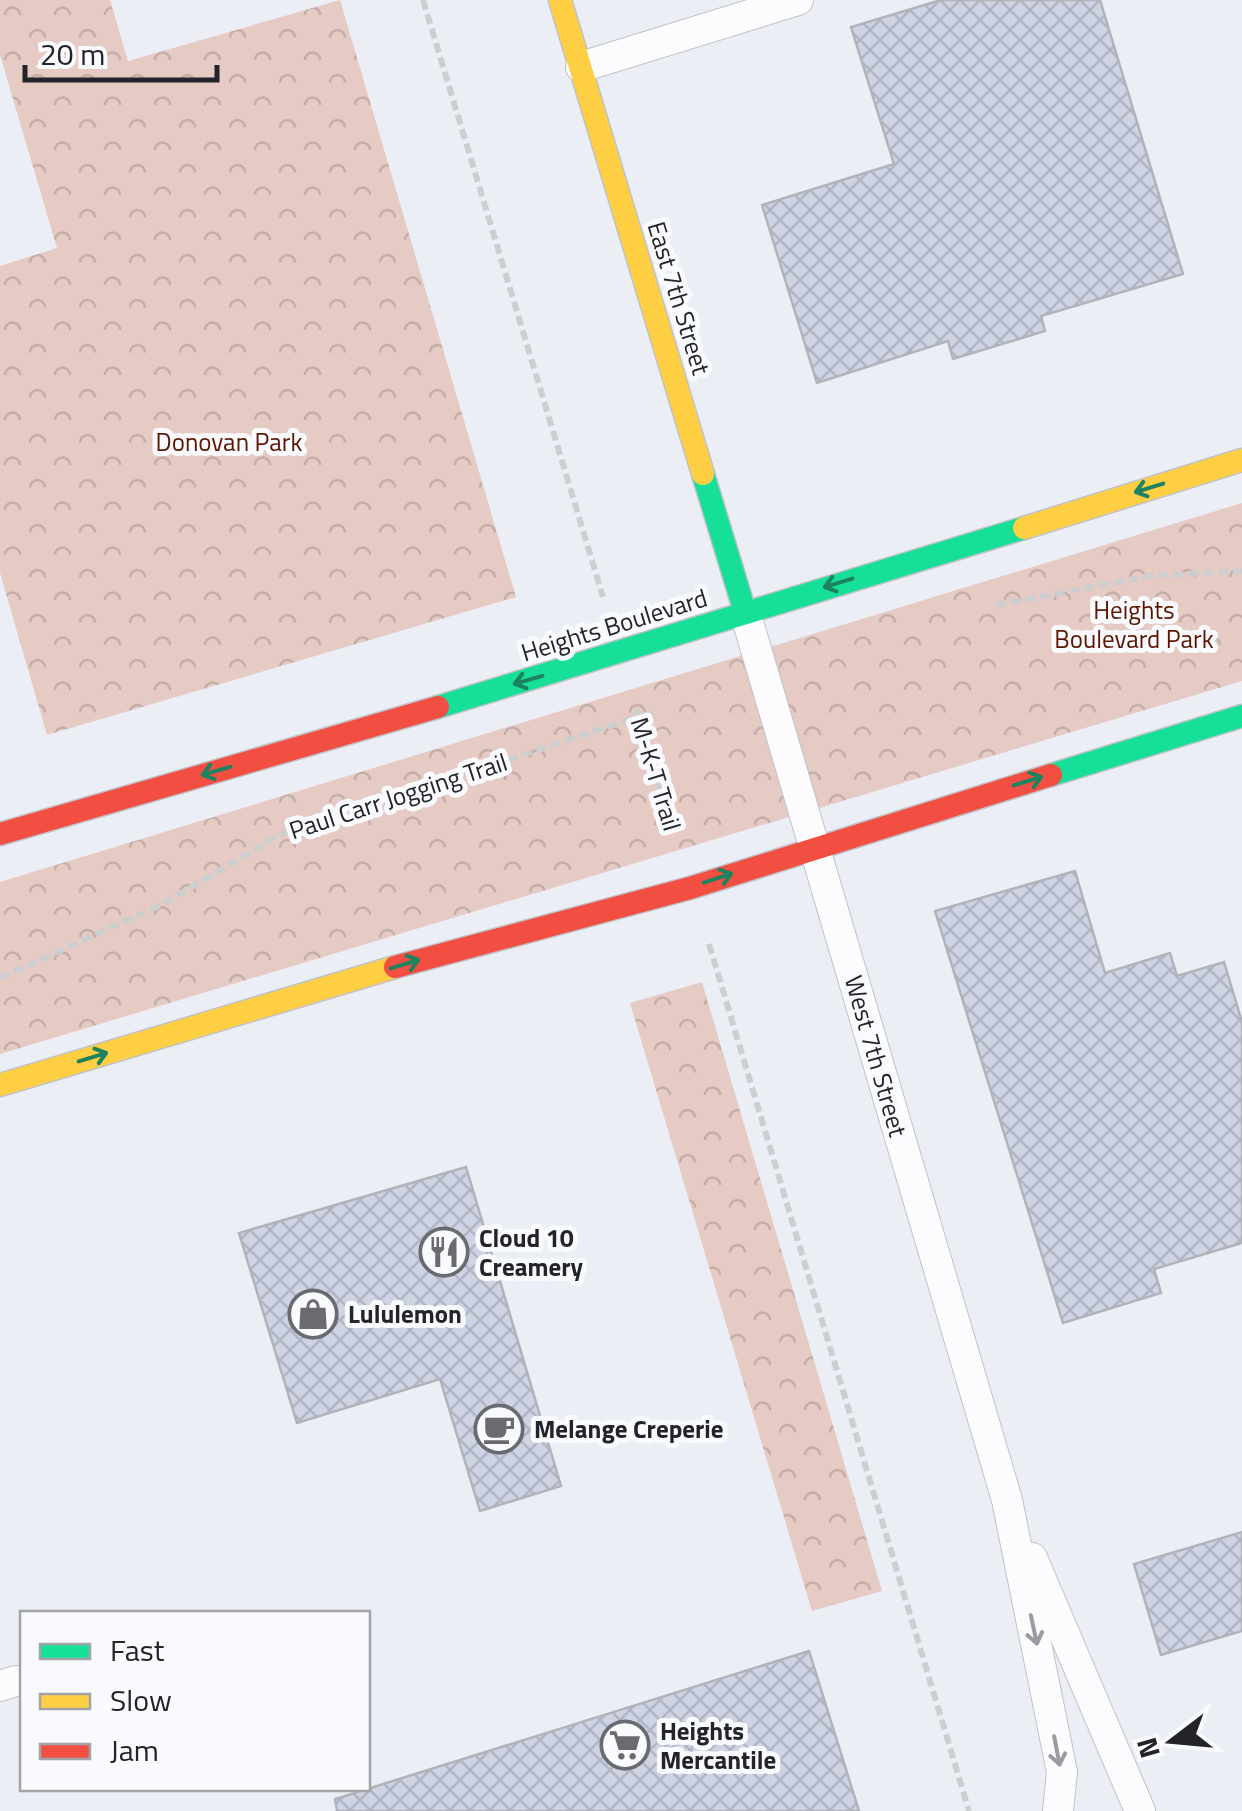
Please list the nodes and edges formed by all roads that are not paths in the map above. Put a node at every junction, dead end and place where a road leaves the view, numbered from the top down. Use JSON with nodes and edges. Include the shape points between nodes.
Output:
{"nodes":[{"id":1,"x":560,"y":0,"type":"edge"},
{"id":2,"x":798,"y":0,"type":"edge"},
{"id":3,"x":580,"y":67,"type":"junction"},
{"id":4,"x":1242,"y":460,"type":"edge"},
{"id":5,"x":745,"y":612,"type":"junction"},
{"id":6,"x":1242,"y":716,"type":"edge"},
{"id":7,"x":0,"y":834,"type":"edge"},
{"id":8,"x":814,"y":847,"type":"junction"},
{"id":9,"x":0,"y":1085,"type":"edge"},
{"id":10,"x":1007,"y":1500,"type":"junction"},
{"id":11,"x":1058,"y":1811,"type":"edge"},
{"id":12,"x":1140,"y":1811,"type":"edge"}],
"edges":[{"from":1,"to":3,"type":"main road","name":"East 7th Street"},
{"from":2,"to":3,"type":"lane"},
{"from":3,"to":5,"type":"main road","name":"East 7th Street"},
{"from":4,"to":5,"type":"main road","name":"Heights Boulevard","one_way":true},
{"from":5,"to":7,"type":"main road","name":"Heights Boulevard","one_way":true},
{"from":5,"to":8,"type":"lane","name":"West 7th Street"},
{"from":8,"to":6,"type":"main road","one_way":true},
{"from":9,"to":8,"type":"main road","one_way":true},
{"from":8,"to":10,"type":"lane","name":"West 7th Street"},
{"from":10,"to":11,"type":"lane","name":"West 7th Street","one_way":true,"via":[[1062,1772]]},
{"from":10,"to":12,"type":"lane","name":"West 7th Street"}]}
